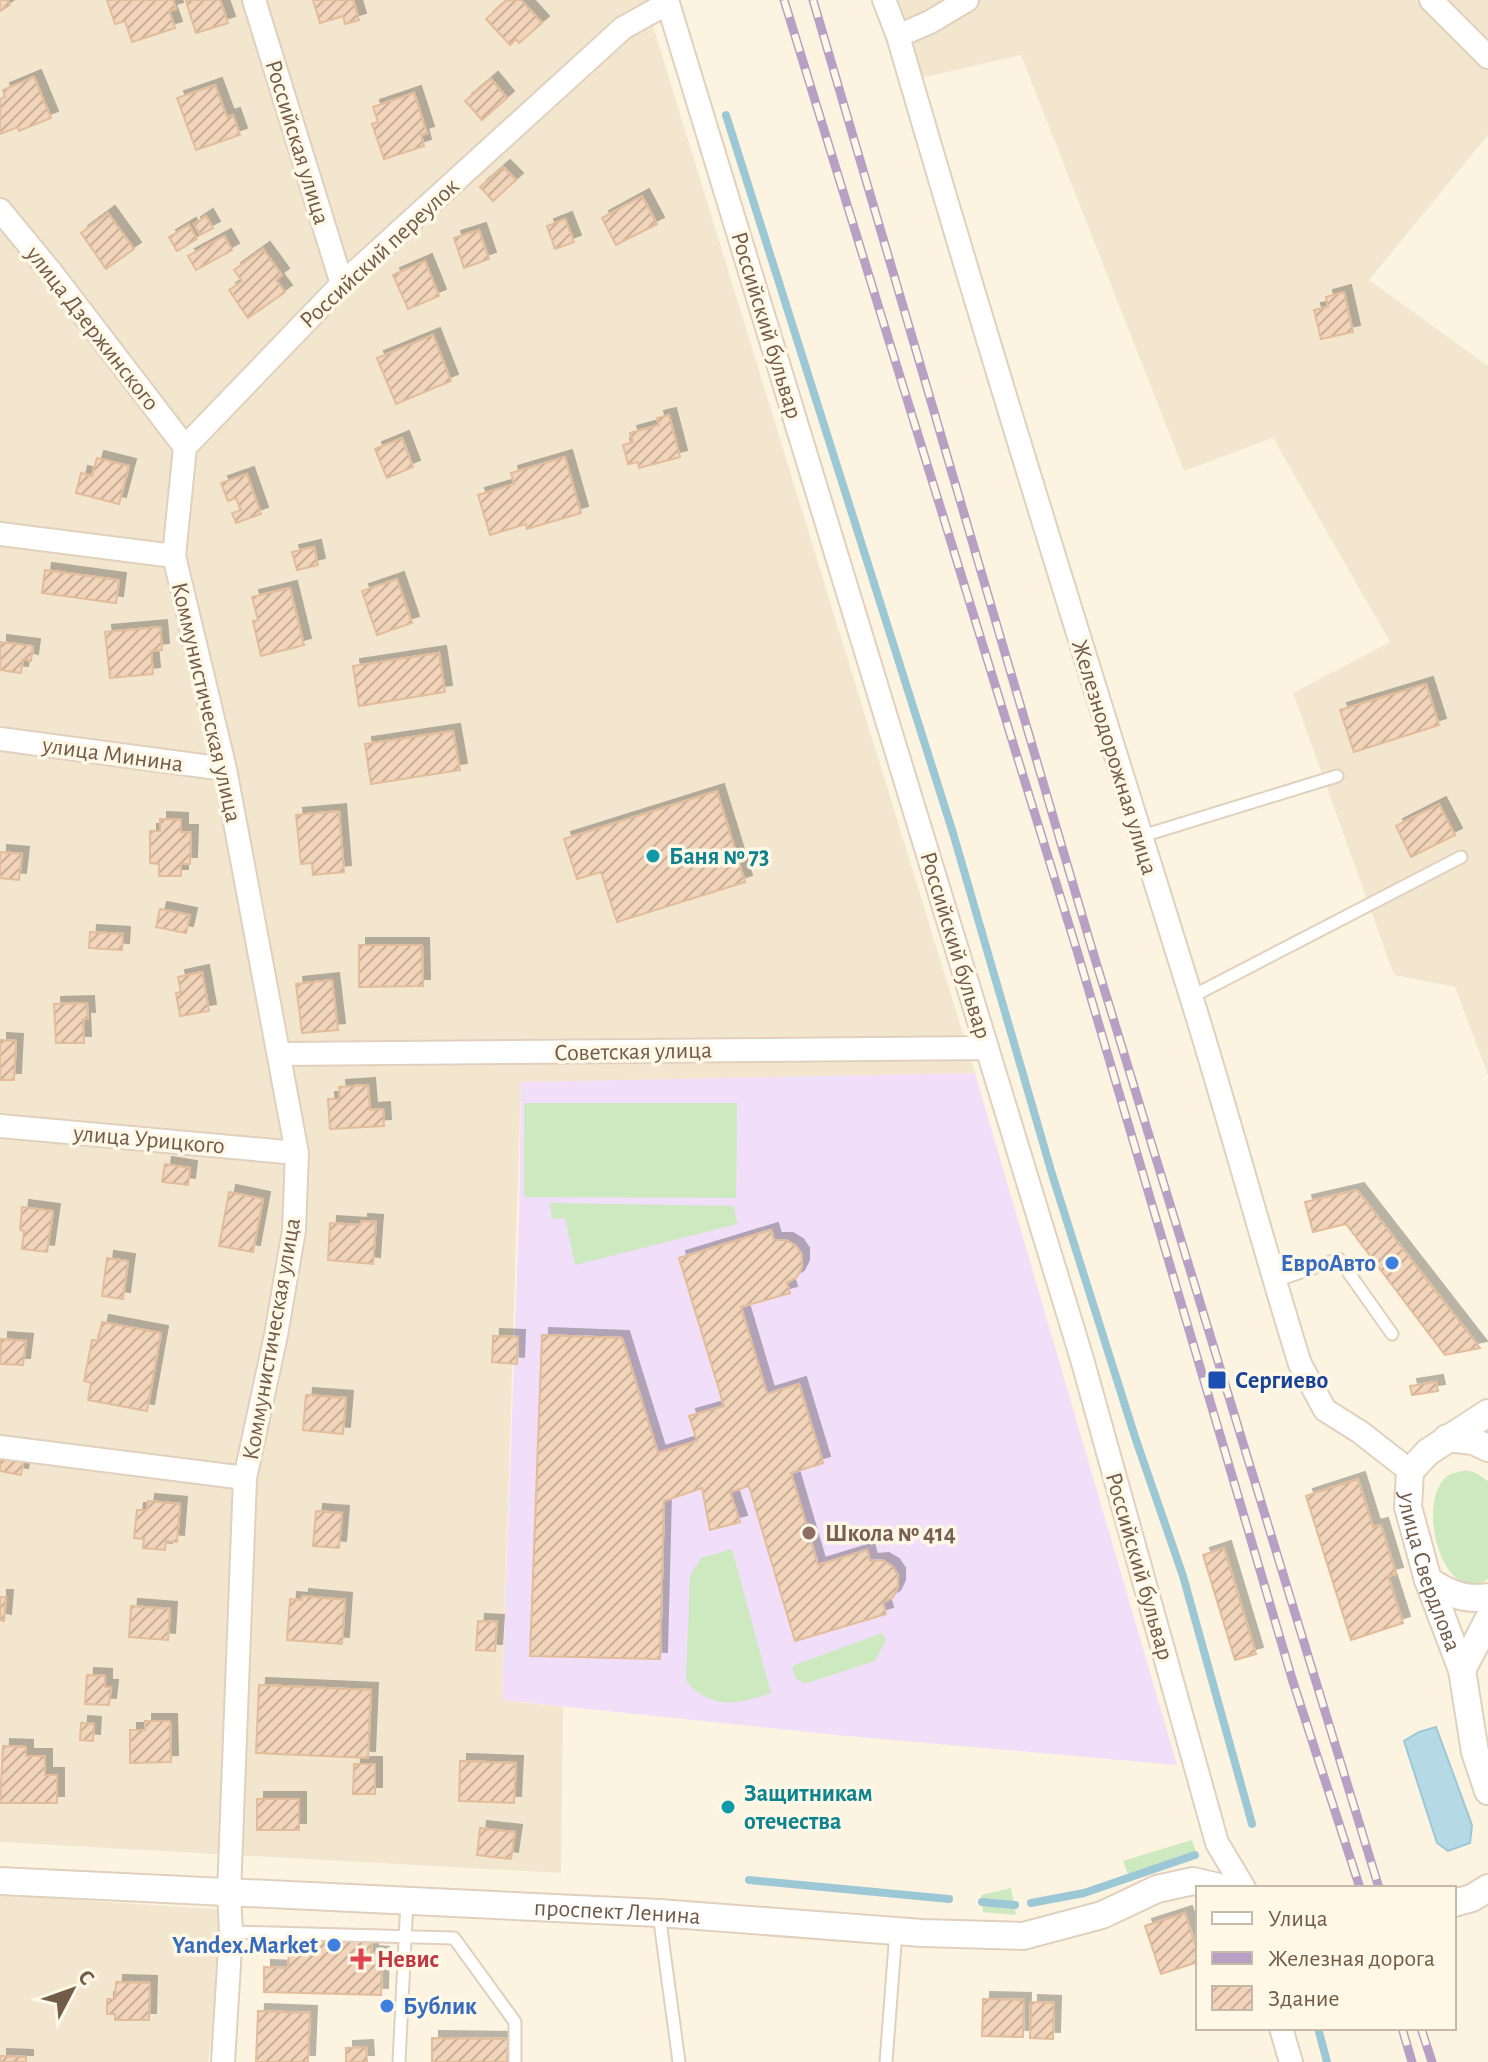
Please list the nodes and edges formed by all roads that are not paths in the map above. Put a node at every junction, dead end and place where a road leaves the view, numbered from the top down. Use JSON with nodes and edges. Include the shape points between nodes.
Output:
{"nodes":[{"id":1,"x":254,"y":0,"type":"edge"},
{"id":2,"x":884,"y":0,"type":"edge"},
{"id":3,"x":967,"y":0,"type":"edge"},
{"id":4,"x":1431,"y":0,"type":"edge"},
{"id":5,"x":668,"y":1,"type":"edge"},
{"id":6,"x":898,"y":36,"type":"junction"},
{"id":7,"x":1488,"y":57,"type":"edge"},
{"id":8,"x":0,"y":210,"type":"edge"},
{"id":9,"x":342,"y":284,"type":"junction"},
{"id":10,"x":185,"y":447,"type":"junction"},
{"id":11,"x":0,"y":534,"type":"edge"},
{"id":12,"x":174,"y":556,"type":"junction"},
{"id":13,"x":0,"y":739,"type":"edge"},
{"id":14,"x":225,"y":769,"type":"junction"},
{"id":15,"x":1337,"y":776,"type":"dead end"},
{"id":16,"x":1139,"y":837,"type":"junction"},
{"id":17,"x":1461,"y":857,"type":"dead end"},
{"id":18,"x":1191,"y":997,"type":"junction"},
{"id":19,"x":987,"y":1048,"type":"junction"},
{"id":20,"x":279,"y":1054,"type":"junction"},
{"id":21,"x":0,"y":1126,"type":"edge"},
{"id":22,"x":297,"y":1153,"type":"junction"},
{"id":23,"x":1275,"y":1281,"type":"junction"},
{"id":24,"x":1392,"y":1334,"type":"dead end"},
{"id":25,"x":1488,"y":1413,"type":"edge"},
{"id":26,"x":1447,"y":1438,"type":"junction"},
{"id":27,"x":0,"y":1447,"type":"edge"},
{"id":28,"x":1488,"y":1448,"type":"edge"},
{"id":29,"x":1410,"y":1471,"type":"junction"},
{"id":30,"x":245,"y":1478,"type":"junction"},
{"id":31,"x":1428,"y":1580,"type":"junction"},
{"id":32,"x":1488,"y":1597,"type":"edge"},
{"id":33,"x":1488,"y":1620,"type":"edge"},
{"id":34,"x":1462,"y":1670,"type":"junction"},
{"id":35,"x":1486,"y":1774,"type":"edge"},
{"id":36,"x":0,"y":1881,"type":"edge"},
{"id":37,"x":1214,"y":1886,"type":"edge"},
{"id":38,"x":1243,"y":1886,"type":"edge"},
{"id":39,"x":1488,"y":1888,"type":"edge"},
{"id":40,"x":229,"y":1893,"type":"junction"},
{"id":41,"x":407,"y":1901,"type":"junction"},
{"id":42,"x":1456,"y":1902,"type":"edge"},
{"id":43,"x":659,"y":1913,"type":"junction"},
{"id":44,"x":896,"y":1931,"type":"junction"},
{"id":45,"x":231,"y":1932,"type":"junction"},
{"id":46,"x":406,"y":1937,"type":"junction"},
{"id":47,"x":1282,"y":2030,"type":"edge"},
{"id":48,"x":223,"y":2062,"type":"edge"},
{"id":49,"x":399,"y":2062,"type":"edge"},
{"id":50,"x":515,"y":2062,"type":"edge"},
{"id":51,"x":679,"y":2062,"type":"edge"},
{"id":52,"x":886,"y":2062,"type":"edge"},
{"id":53,"x":1291,"y":2062,"type":"edge"}],
"edges":[{"from":1,"to":9,"type":"street","name":"Российская улица"},
{"from":2,"to":6,"type":"street","name":"Железнодорожная улица"},
{"from":3,"to":6,"type":"street"},
{"from":4,"to":7,"type":"street"},
{"from":5,"to":9,"type":"street","name":"Российский переулок","via":[[623,28]]},
{"from":5,"to":19,"type":"street","name":"Российский бульвар"},
{"from":6,"to":16,"type":"street","name":"Железнодорожная улица"},
{"from":8,"to":10,"type":"street","name":"улица Дзержинского"},
{"from":9,"to":10,"type":"street","name":"Российский переулок"},
{"from":10,"to":12,"type":"street"},
{"from":11,"to":12,"type":"street"},
{"from":12,"to":14,"type":"street","name":"Коммунистическая улица"},
{"from":13,"to":14,"type":"street","name":"улица Минина"},
{"from":14,"to":20,"type":"street","name":"Коммунистическая улица"},
{"from":15,"to":16,"type":"lane"},
{"from":16,"to":18,"type":"street","name":"Железнодорожная улица"},
{"from":17,"to":18,"type":"lane"},
{"from":18,"to":23,"type":"street","name":"Железнодорожная улица"},
{"from":19,"to":20,"type":"street","name":"Советская улица"},
{"from":19,"to":38,"type":"street","name":"Российский бульвар","via":[[1082,1359],[1217,1843]]},
{"from":20,"to":22,"type":"street","name":"Коммунистическая улица"},
{"from":21,"to":22,"type":"street","name":"улица Урицкого"},
{"from":22,"to":30,"type":"street","name":"Коммунистическая улица","via":[[294,1230]]},
{"from":23,"to":24,"type":"lane","via":[[1339,1259]]},
{"from":23,"to":29,"type":"street","name":"Железнодорожная улица","via":[[1300,1364],[1325,1410]]},
{"from":25,"to":26,"type":"street"},
{"from":26,"to":28,"type":"street"},
{"from":26,"to":29,"type":"street"},
{"from":27,"to":30,"type":"street"},
{"from":29,"to":31,"type":"street","name":"улица Свердлова","via":[[1408,1507]]},
{"from":30,"to":40,"type":"street","name":"Коммунистическая улица"},
{"from":31,"to":32,"type":"street","via":[[1464,1598]]},
{"from":31,"to":34,"type":"street","name":"улица Свердлова"},
{"from":33,"to":34,"type":"street","name":"улица Свердлова"},
{"from":34,"to":35,"type":"street","name":"улица Свердлова","via":[[1475,1752]]},
{"from":36,"to":40,"type":"street","name":"проспект Ленина"},
{"from":37,"to":44,"type":"street","name":"проспект Ленина","via":[[1193,1881],[1157,1889],[1102,1915],[1023,1936]]},
{"from":39,"to":42,"type":"street"},
{"from":40,"to":41,"type":"street","name":"проспект Ленина"},
{"from":40,"to":45,"type":"street","name":"Коммунистическая улица"},
{"from":41,"to":43,"type":"street","name":"проспект Ленина"},
{"from":41,"to":46,"type":"lane"},
{"from":43,"to":44,"type":"street","name":"проспект Ленина"},
{"from":43,"to":51,"type":"lane"},
{"from":44,"to":52,"type":"lane"},
{"from":45,"to":46,"type":"lane"},
{"from":45,"to":48,"type":"street","name":"Коммунистическая улица"},
{"from":46,"to":49,"type":"lane"},
{"from":46,"to":50,"type":"lane","via":[[454,1938],[515,2022]]},
{"from":47,"to":53,"type":"street"}]}
